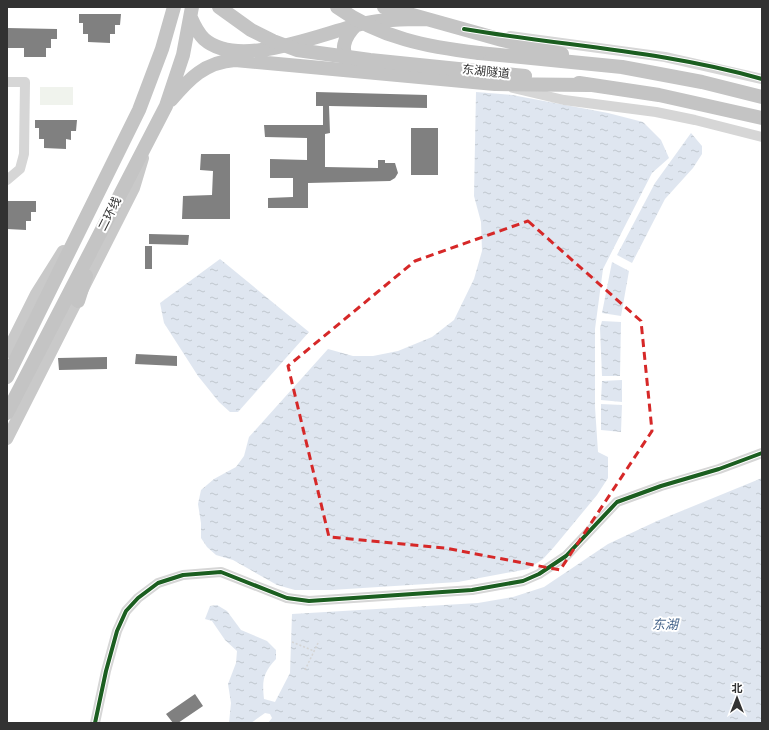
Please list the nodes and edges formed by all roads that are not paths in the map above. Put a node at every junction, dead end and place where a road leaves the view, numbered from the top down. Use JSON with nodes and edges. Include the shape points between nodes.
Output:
{"nodes":[{"id":1,"x":164,"y":7,"type":"edge"},
{"id":2,"x":174,"y":7,"type":"edge"},
{"id":3,"x":219,"y":7,"type":"edge"},
{"id":4,"x":337,"y":7,"type":"edge"},
{"id":5,"x":384,"y":7,"type":"edge"},
{"id":6,"x":192,"y":13,"type":"edge"},
{"id":7,"x":427,"y":19,"type":"junction"},
{"id":8,"x":356,"y":25,"type":"junction"},
{"id":9,"x":464,"y":29,"type":"junction"},
{"id":10,"x":162,"y":49,"type":"junction"},
{"id":11,"x":622,"y":67,"type":"junction"},
{"id":12,"x":364,"y":72,"type":"junction"},
{"id":13,"x":762,"y":79,"type":"edge"},
{"id":14,"x":7,"y":82,"type":"edge"},
{"id":15,"x":495,"y":84,"type":"junction"},
{"id":16,"x":589,"y":85,"type":"junction"},
{"id":17,"x":762,"y":97,"type":"edge"},
{"id":18,"x":166,"y":106,"type":"junction"},
{"id":19,"x":762,"y":118,"type":"edge"},
{"id":20,"x":762,"y":137,"type":"edge"},
{"id":21,"x":146,"y":146,"type":"junction"},
{"id":22,"x":7,"y":180,"type":"edge"},
{"id":23,"x":92,"y":208,"type":"junction"},
{"id":24,"x":100,"y":234,"type":"junction"},
{"id":25,"x":78,"y":301,"type":"junction"},
{"id":26,"x":7,"y":352,"type":"edge"},
{"id":27,"x":7,"y":377,"type":"edge"},
{"id":28,"x":7,"y":413,"type":"edge"},
{"id":29,"x":7,"y":439,"type":"edge"},
{"id":30,"x":762,"y":453,"type":"edge"},
{"id":31,"x":95,"y":723,"type":"edge"}],
"edges":[{"from":1,"to":10,"type":"highway"},
{"from":2,"to":10,"type":"highway","name":"二环线"},
{"from":3,"to":16,"type":"highway","name":"东湖隧道","bridge":true,"via":[[251,30],[297,50]]},
{"from":4,"to":11,"type":"highway","name":"东湖隧道","bridge":true,"via":[[372,28],[428,46]]},
{"from":5,"to":7,"type":"highway"},
{"from":6,"to":8,"type":"highway","via":[[204,38],[228,49],[290,45]]},
{"from":6,"to":18,"type":"highway","name":"二环线","via":[[183,55]]},
{"from":7,"to":8,"type":"highway"},
{"from":7,"to":9,"type":"highway"},
{"from":8,"to":12,"type":"highway","via":[[346,38],[344,50],[350,62]]},
{"from":9,"to":11,"type":"highway"},
{"from":9,"to":13,"type":"street","via":[[665,57]]},
{"from":10,"to":23,"type":"highway","name":"二环线","via":[[139,110]]},
{"from":11,"to":17,"type":"highway","name":"东湖隧道","via":[[702,82]]},
{"from":12,"to":15,"type":"highway"},
{"from":12,"to":18,"type":"highway","via":[[222,61],[207,66],[195,74]]},
{"from":14,"to":22,"type":"street","via":[[25,82],[24,154],[20,169]]},
{"from":15,"to":16,"type":"highway"},
{"from":15,"to":20,"type":"street","via":[[564,100],[695,120]]},
{"from":16,"to":19,"type":"highway","name":"东湖隧道","via":[[699,103]]},
{"from":18,"to":21,"type":"highway","name":"二环线"},
{"from":21,"to":24,"type":"highway","name":"二环线"},
{"from":21,"to":25,"type":"main road","via":[[134,188]]},
{"from":23,"to":26,"type":"main road","via":[[36,294]]},
{"from":23,"to":27,"type":"highway","name":"二环线"},
{"from":24,"to":25,"type":"highway"},
{"from":24,"to":28,"type":"highway","name":"二环线"},
{"from":25,"to":29,"type":"main road"},
{"from":30,"to":31,"type":"street","via":[[617,502],[566,556],[523,581],[472,590],[309,601],[287,598],[221,572],[183,575],[158,584],[138,598],[126,612],[113,644]]}]}
